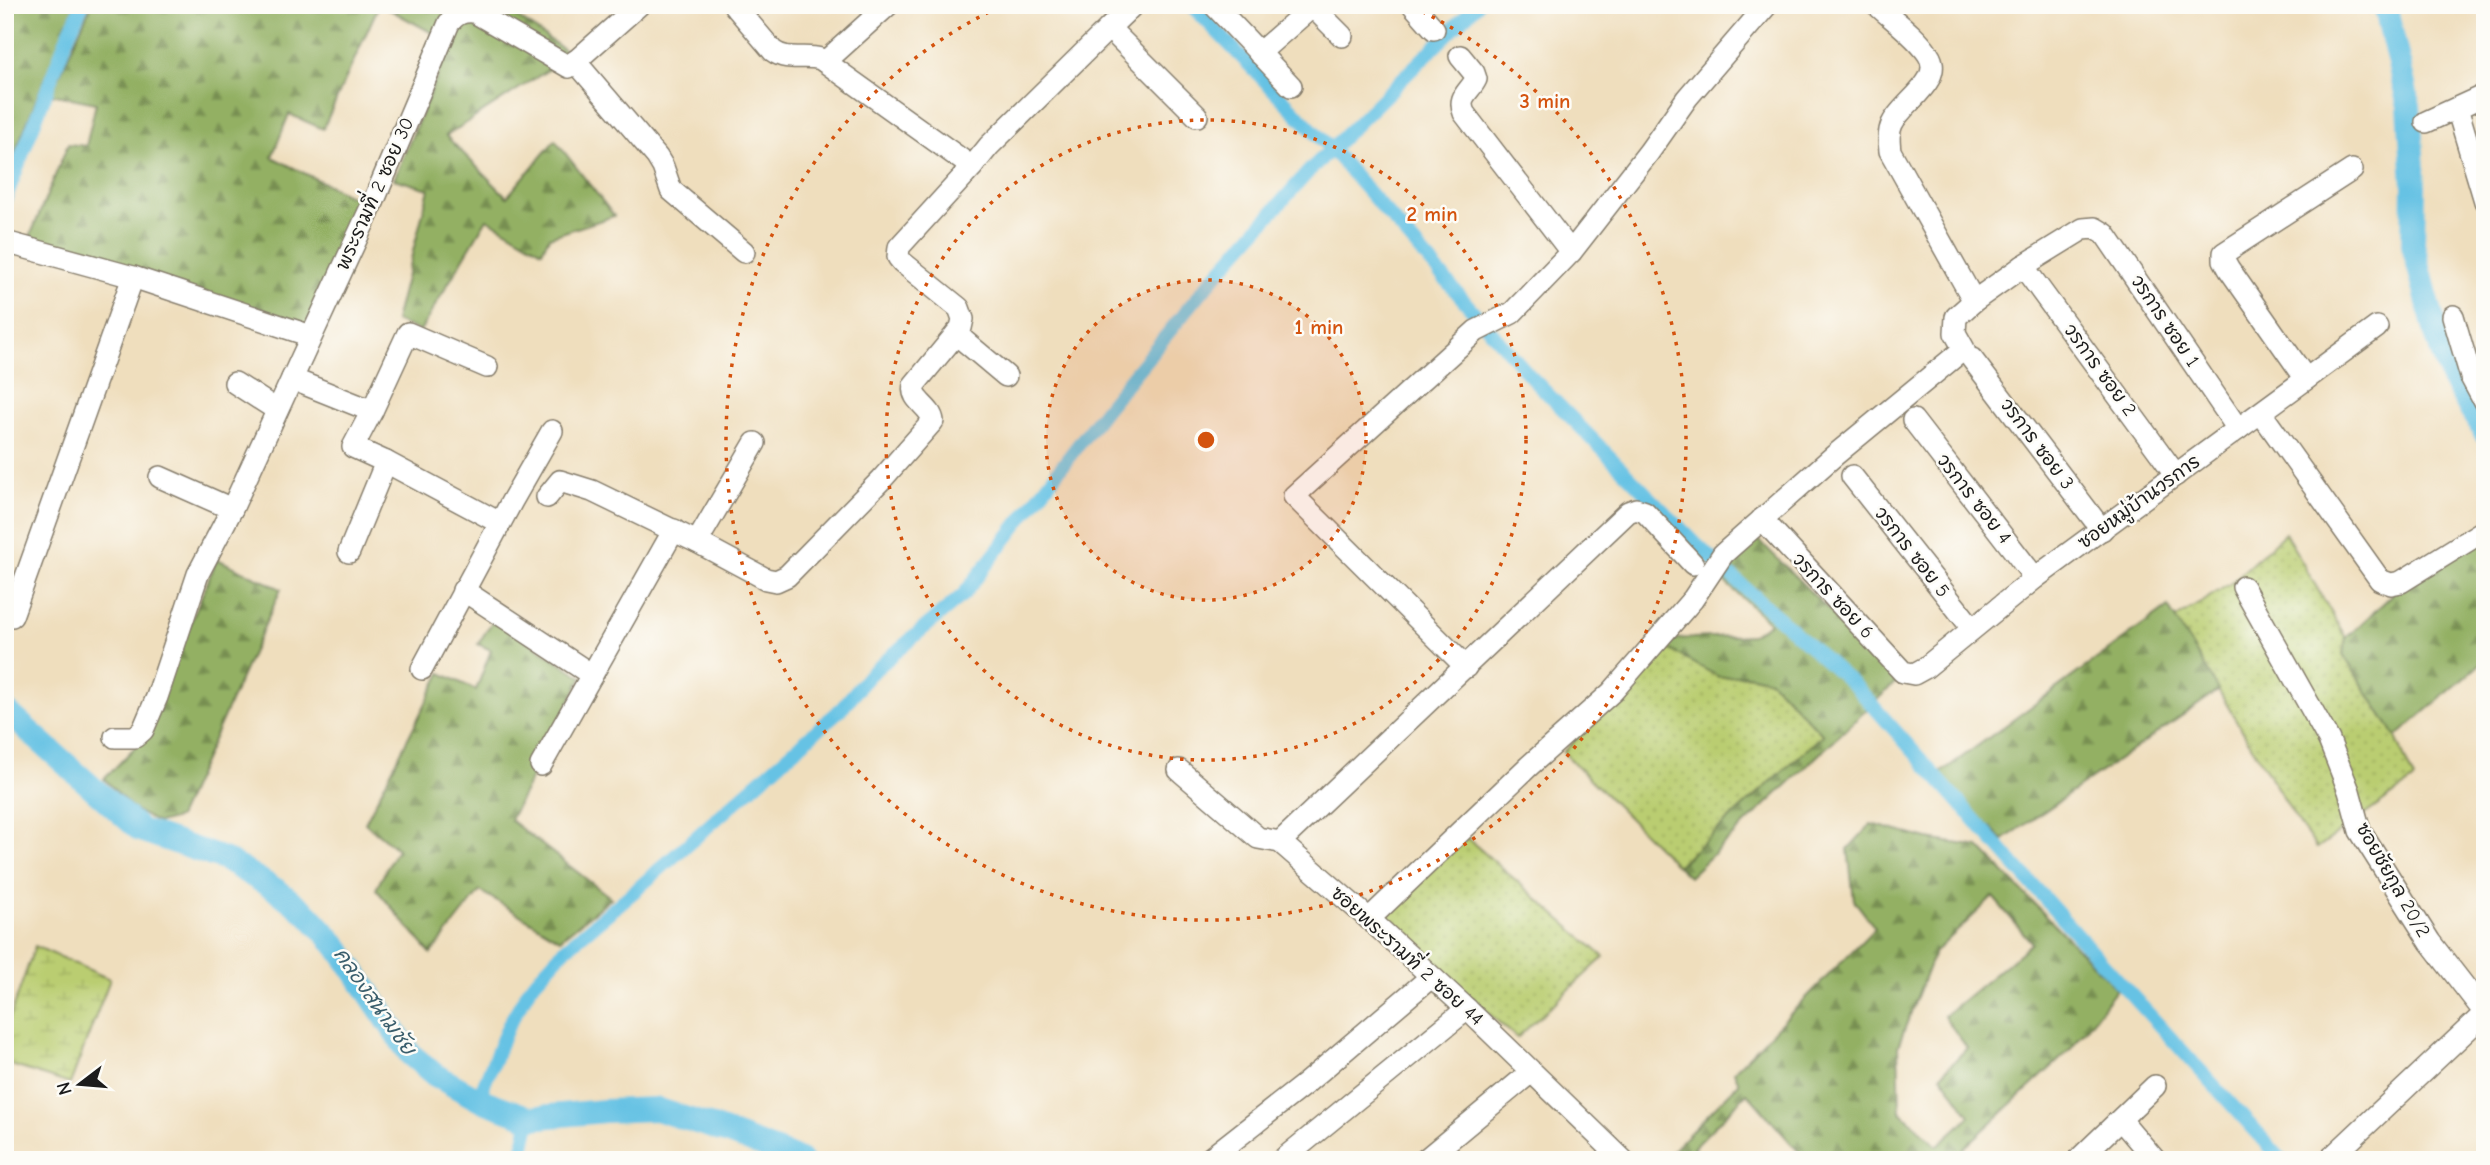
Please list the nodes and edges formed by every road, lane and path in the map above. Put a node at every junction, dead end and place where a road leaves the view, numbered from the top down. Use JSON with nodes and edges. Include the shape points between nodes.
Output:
{"nodes":[{"id":1,"x":639,"y":5,"type":"edge"},
{"id":2,"x":734,"y":5,"type":"edge"},
{"id":3,"x":888,"y":5,"type":"edge"},
{"id":4,"x":1133,"y":5,"type":"edge"},
{"id":5,"x":1214,"y":5,"type":"edge"},
{"id":6,"x":1413,"y":5,"type":"edge"},
{"id":7,"x":1767,"y":5,"type":"edge"},
{"id":8,"x":1877,"y":5,"type":"edge"},
{"id":9,"x":1313,"y":6,"type":"edge"},
{"id":10,"x":1109,"y":28,"type":"junction"},
{"id":11,"x":1434,"y":29,"type":"dead end"},
{"id":12,"x":1342,"y":36,"type":"dead end"},
{"id":13,"x":1259,"y":53,"type":"junction"},
{"id":14,"x":1460,"y":56,"type":"dead end"},
{"id":15,"x":575,"y":61,"type":"junction"},
{"id":16,"x":825,"y":62,"type":"junction"},
{"id":17,"x":1290,"y":86,"type":"dead end"},
{"id":18,"x":2485,"y":95,"type":"edge"},
{"id":19,"x":2457,"y":108,"type":"junction"},
{"id":20,"x":1197,"y":116,"type":"dead end"},
{"id":21,"x":2426,"y":122,"type":"dead end"},
{"id":22,"x":972,"y":167,"type":"junction"},
{"id":23,"x":2352,"y":170,"type":"dead end"},
{"id":24,"x":2485,"y":201,"type":"edge"},
{"id":25,"x":6,"y":242,"type":"edge"},
{"id":26,"x":744,"y":252,"type":"dead end"},
{"id":27,"x":1571,"y":252,"type":"junction"},
{"id":28,"x":2024,"y":266,"type":"junction"},
{"id":29,"x":134,"y":277,"type":"junction"},
{"id":30,"x":1974,"y":301,"type":"junction"},
{"id":31,"x":2453,"y":316,"type":"dead end"},
{"id":32,"x":2377,"y":327,"type":"dead end"},
{"id":33,"x":956,"y":334,"type":"junction"},
{"id":34,"x":311,"y":336,"type":"junction"},
{"id":35,"x":1968,"y":354,"type":"junction"},
{"id":36,"x":487,"y":367,"type":"dead end"},
{"id":37,"x":1006,"y":376,"type":"dead end"},
{"id":38,"x":292,"y":379,"type":"junction"},
{"id":39,"x":2306,"y":379,"type":"junction"},
{"id":40,"x":235,"y":383,"type":"dead end"},
{"id":41,"x":2485,"y":403,"type":"edge"},
{"id":42,"x":277,"y":410,"type":"junction"},
{"id":43,"x":372,"y":411,"type":"junction"},
{"id":44,"x":2261,"y":413,"type":"junction"},
{"id":45,"x":1913,"y":421,"type":"dead end"},
{"id":46,"x":2238,"y":429,"type":"junction"},
{"id":47,"x":552,"y":431,"type":"dead end"},
{"id":48,"x":755,"y":443,"type":"dead end"},
{"id":49,"x":386,"y":462,"type":"junction"},
{"id":50,"x":2176,"y":475,"type":"junction"},
{"id":51,"x":160,"y":477,"type":"dead end"},
{"id":52,"x":1852,"y":477,"type":"dead end"},
{"id":53,"x":547,"y":497,"type":"dead end"},
{"id":54,"x":232,"y":509,"type":"junction"},
{"id":55,"x":1762,"y":519,"type":"junction"},
{"id":56,"x":499,"y":523,"type":"junction"},
{"id":57,"x":674,"y":530,"type":"junction"},
{"id":58,"x":2102,"y":530,"type":"junction"},
{"id":59,"x":2485,"y":530,"type":"edge"},
{"id":60,"x":697,"y":542,"type":"junction"},
{"id":61,"x":349,"y":552,"type":"dead end"},
{"id":62,"x":1710,"y":562,"type":"junction"},
{"id":63,"x":2035,"y":578,"type":"junction"},
{"id":64,"x":2242,"y":587,"type":"dead end"},
{"id":65,"x":463,"y":590,"type":"junction"},
{"id":66,"x":12,"y":616,"type":"dead end"},
{"id":67,"x":1972,"y":628,"type":"junction"},
{"id":68,"x":1466,"y":667,"type":"junction"},
{"id":69,"x":422,"y":669,"type":"dead end"},
{"id":70,"x":1903,"y":672,"type":"joint"},
{"id":71,"x":592,"y":675,"type":"junction"},
{"id":72,"x":116,"y":737,"type":"dead end"},
{"id":73,"x":541,"y":765,"type":"dead end"},
{"id":74,"x":1179,"y":770,"type":"dead end"},
{"id":75,"x":1280,"y":842,"type":"junction"},
{"id":76,"x":1369,"y":919,"type":"junction"},
{"id":77,"x":1431,"y":977,"type":"junction"},
{"id":78,"x":1467,"y":1009,"type":"junction"},
{"id":79,"x":2485,"y":1013,"type":"edge"},
{"id":80,"x":1531,"y":1072,"type":"junction"},
{"id":81,"x":2155,"y":1086,"type":"dead end"},
{"id":82,"x":2121,"y":1120,"type":"junction"},
{"id":83,"x":1208,"y":1160,"type":"edge"},
{"id":84,"x":1282,"y":1160,"type":"edge"},
{"id":85,"x":1425,"y":1160,"type":"edge"},
{"id":86,"x":1623,"y":1160,"type":"edge"},
{"id":87,"x":2078,"y":1160,"type":"edge"},
{"id":88,"x":2155,"y":1160,"type":"edge"},
{"id":89,"x":2329,"y":1160,"type":"edge"}],
"edges":[{"from":1,"to":15,"type":"street"},
{"from":2,"to":16,"type":"street","via":[[781,57],[812,56]]},
{"from":3,"to":16,"type":"street"},
{"from":4,"to":10,"type":"street"},
{"from":5,"to":13,"type":"street"},
{"from":6,"to":11,"type":"street"},
{"from":7,"to":27,"type":"street","via":[[1687,98]]},
{"from":8,"to":30,"type":"street","via":[[1922,47],[1933,65],[1932,74],[1891,125],[1890,150]]},
{"from":9,"to":12,"type":"street"},
{"from":9,"to":13,"type":"street"},
{"from":10,"to":20,"type":"street"},
{"from":10,"to":22,"type":"street"},
{"from":13,"to":17,"type":"street"},
{"from":14,"to":27,"type":"street","via":[[1476,79],[1462,98],[1464,113]]},
{"from":15,"to":26,"type":"street","via":[[657,157],[671,190]]},
{"from":15,"to":34,"type":"street","name":"พระรามที่ 2 ซอย 30","via":[[569,67],[474,12],[456,15]]},
{"from":16,"to":22,"type":"street"},
{"from":18,"to":19,"type":"street"},
{"from":19,"to":21,"type":"street"},
{"from":19,"to":24,"type":"street"},
{"from":22,"to":33,"type":"street","via":[[898,252],[902,262],[959,308],[963,319]]},
{"from":23,"to":39,"type":"street","via":[[2224,253],[2229,270]]},
{"from":25,"to":29,"type":"street"},
{"from":27,"to":68,"type":"street","via":[[1512,313],[1476,331],[1294,496]]},
{"from":28,"to":30,"type":"street"},
{"from":28,"to":46,"type":"street","name":"วรการ ซอย 1","via":[[2082,229],[2105,233]]},
{"from":28,"to":50,"type":"street","name":"วรการ ซอย 2"},
{"from":29,"to":34,"type":"street"},
{"from":29,"to":66,"type":"street"},
{"from":30,"to":35,"type":"street","name":"วรการ ซอย 3","via":[[1956,317],[1955,333]]},
{"from":31,"to":41,"type":"street","via":[[2471,377]]},
{"from":32,"to":39,"type":"street","name":"ซอยหมู่บ้านวรการ"},
{"from":33,"to":37,"type":"street"},
{"from":33,"to":60,"type":"street","via":[[914,385],[914,395],[931,412],[933,421],[787,576],[766,579]]},
{"from":34,"to":38,"type":"street","name":"พระรามที่ 2 ซอย 30"},
{"from":35,"to":55,"type":"street","via":[[1835,455]]},
{"from":35,"to":58,"type":"street","name":"วรการ ซอย 3"},
{"from":36,"to":43,"type":"street","via":[[408,333]]},
{"from":38,"to":42,"type":"street","name":"พระรามที่ 2 ซอย 30"},
{"from":38,"to":43,"type":"street"},
{"from":39,"to":44,"type":"street","name":"ซอยหมู่บ้านวรการ"},
{"from":40,"to":42,"type":"street"},
{"from":42,"to":54,"type":"street","name":"พระรามที่ 2 ซอย 30"},
{"from":43,"to":49,"type":"street","via":[[353,447]]},
{"from":44,"to":46,"type":"street","name":"ซอยหมู่บ้านวรการ"},
{"from":44,"to":59,"type":"street","via":[[2381,580],[2401,582]]},
{"from":45,"to":63,"type":"street","name":"วรการ ซอย 4"},
{"from":46,"to":50,"type":"street","name":"ซอยหมู่บ้านวรการ"},
{"from":47,"to":56,"type":"street"},
{"from":48,"to":60,"type":"street"},
{"from":49,"to":56,"type":"street"},
{"from":49,"to":61,"type":"street"},
{"from":50,"to":58,"type":"street","name":"ซอยหมู่บ้านวรการ"},
{"from":51,"to":54,"type":"street"},
{"from":52,"to":67,"type":"street","name":"วรการ ซอย 5"},
{"from":53,"to":57,"type":"street","via":[[557,482],[565,481]]},
{"from":54,"to":72,"type":"street","name":"พระรามที่ 2 ซอย 30","via":[[198,574],[143,730],[135,737]]},
{"from":55,"to":62,"type":"street"},
{"from":55,"to":70,"type":"street","name":"วรการ ซอย 6"},
{"from":56,"to":65,"type":"street"},
{"from":57,"to":60,"type":"street"},
{"from":57,"to":71,"type":"street"},
{"from":58,"to":63,"type":"street","name":"ซอยหมู่บ้านวรการ"},
{"from":62,"to":68,"type":"street","via":[[1645,512],[1628,512]]},
{"from":62,"to":76,"type":"street","via":[[1693,599],[1612,692]]},
{"from":63,"to":67,"type":"street","name":"ซอยหมู่บ้านวรการ"},
{"from":64,"to":79,"type":"street","name":"ซอยชัยกูล 20/2","via":[[2329,740],[2360,831],[2430,942]]},
{"from":65,"to":69,"type":"street"},
{"from":65,"to":71,"type":"street"},
{"from":67,"to":70,"type":"street","name":"ซอยหมู่บ้านวรการ","via":[[1924,668],[1914,674]]},
{"from":68,"to":75,"type":"street"},
{"from":71,"to":73,"type":"street"},
{"from":74,"to":75,"type":"street","name":"ซอยพระรามที่ 2 ซอย 44","via":[[1258,838]]},
{"from":75,"to":76,"type":"street","name":"ซอยพระรามที่ 2 ซอย 44"},
{"from":76,"to":77,"type":"street","name":"ซอยพระรามที่ 2 ซอย 44"},
{"from":77,"to":78,"type":"street","name":"ซอยพระรามที่ 2 ซอย 44"},
{"from":77,"to":83,"type":"street"},
{"from":78,"to":80,"type":"street","name":"ซอยพระรามที่ 2 ซอย 44"},
{"from":78,"to":84,"type":"street"},
{"from":79,"to":89,"type":"street"},
{"from":80,"to":85,"type":"street"},
{"from":80,"to":86,"type":"street","name":"ซอยพระรามที่ 2 ซอย 44"},
{"from":81,"to":82,"type":"street"},
{"from":82,"to":87,"type":"street"},
{"from":82,"to":88,"type":"street"}]}
